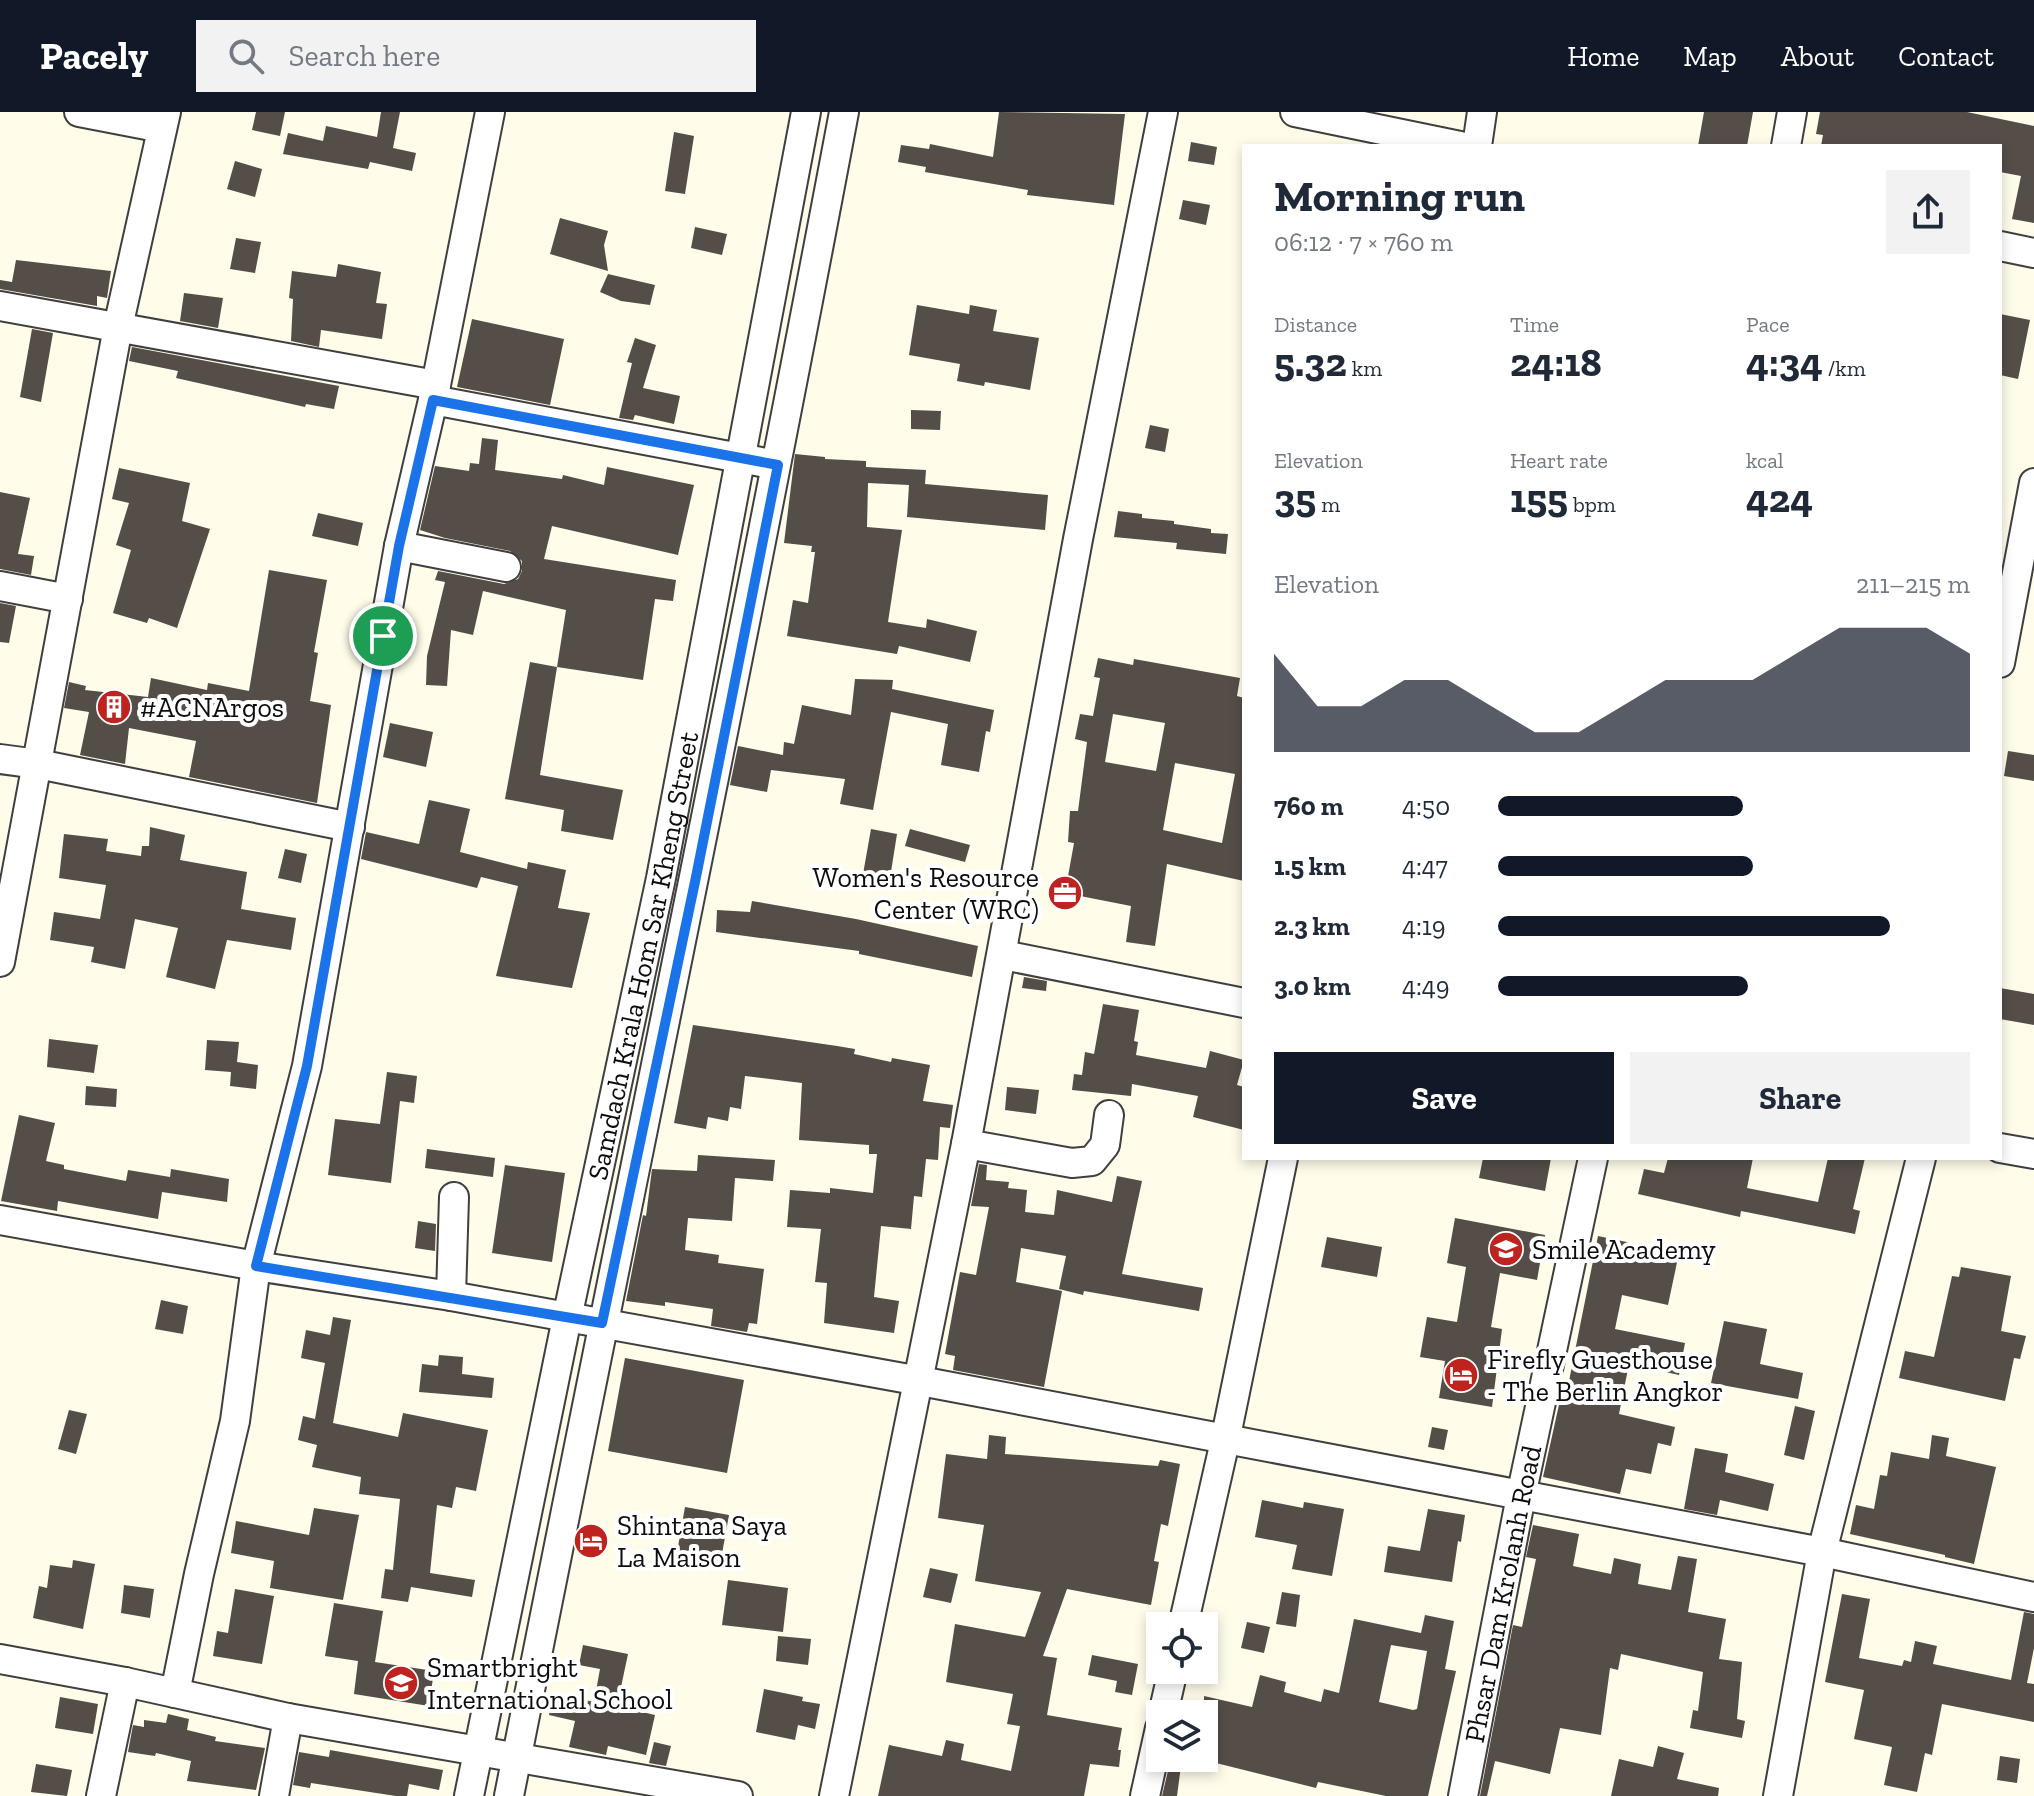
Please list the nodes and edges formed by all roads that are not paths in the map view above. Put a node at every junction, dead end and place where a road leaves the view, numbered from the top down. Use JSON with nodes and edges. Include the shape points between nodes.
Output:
{"nodes":[{"id":1,"x":490,"y":112,"type":"edge"},
{"id":2,"x":806,"y":112,"type":"edge"},
{"id":3,"x":844,"y":112,"type":"edge"},
{"id":4,"x":1163,"y":112,"type":"edge"},
{"id":5,"x":1295,"y":112,"type":"edge"},
{"id":6,"x":1482,"y":112,"type":"edge"},
{"id":7,"x":1792,"y":112,"type":"edge"},
{"id":8,"x":92,"y":113,"type":"edge"},
{"id":9,"x":164,"y":120,"type":"edge"},
{"id":10,"x":1450,"y":144,"type":"edge"},
{"id":11,"x":1477,"y":144,"type":"edge"},
{"id":12,"x":1786,"y":144,"type":"edge"},
{"id":13,"x":2002,"y":246,"type":"edge"},
{"id":14,"x":2034,"y":253,"type":"edge"},
{"id":15,"x":0,"y":306,"type":"edge"},
{"id":16,"x":118,"y":327,"type":"junction"},
{"id":17,"x":434,"y":392,"type":"junction"},
{"id":18,"x":742,"y":458,"type":"junction"},
{"id":19,"x":778,"y":465,"type":"junction"},
{"id":20,"x":2034,"y":483,"type":"edge"},
{"id":21,"x":399,"y":546,"type":"junction"},
{"id":22,"x":506,"y":567,"type":"dead end"},
{"id":23,"x":0,"y":586,"type":"edge"},
{"id":24,"x":68,"y":599,"type":"junction"},
{"id":25,"x":2002,"y":652,"type":"edge"},
{"id":26,"x":0,"y":759,"type":"edge"},
{"id":27,"x":38,"y":764,"type":"junction"},
{"id":28,"x":350,"y":827,"type":"junction"},
{"id":29,"x":1003,"y":955,"type":"junction"},
{"id":30,"x":0,"y":962,"type":"edge"},
{"id":31,"x":1242,"y":1003,"type":"edge"},
{"id":32,"x":1109,"y":1115,"type":"dead end"},
{"id":33,"x":966,"y":1144,"type":"junction"},
{"id":34,"x":2002,"y":1148,"type":"edge"},
{"id":35,"x":2034,"y":1154,"type":"edge"},
{"id":36,"x":1283,"y":1160,"type":"edge"},
{"id":37,"x":1593,"y":1160,"type":"edge"},
{"id":38,"x":1920,"y":1160,"type":"edge"},
{"id":39,"x":454,"y":1197,"type":"dead end"},
{"id":40,"x":0,"y":1220,"type":"edge"},
{"id":41,"x":256,"y":1266,"type":"junction"},
{"id":42,"x":451,"y":1296,"type":"junction"},
{"id":43,"x":567,"y":1318,"type":"junction"},
{"id":44,"x":602,"y":1323,"type":"junction"},
{"id":45,"x":920,"y":1381,"type":"junction"},
{"id":46,"x":1225,"y":1441,"type":"junction"},
{"id":47,"x":1521,"y":1496,"type":"junction"},
{"id":48,"x":1822,"y":1552,"type":"junction"},
{"id":49,"x":2034,"y":1597,"type":"edge"},
{"id":50,"x":1186,"y":1612,"type":"edge"},
{"id":51,"x":0,"y":1659,"type":"edge"},
{"id":52,"x":125,"y":1682,"type":"junction"},
{"id":53,"x":175,"y":1693,"type":"junction"},
{"id":54,"x":288,"y":1718,"type":"junction"},
{"id":55,"x":478,"y":1749,"type":"junction"},
{"id":56,"x":517,"y":1757,"type":"junction"},
{"id":57,"x":1150,"y":1772,"type":"edge"},
{"id":58,"x":719,"y":1794,"type":"edge"},
{"id":59,"x":101,"y":1796,"type":"edge"},
{"id":60,"x":274,"y":1796,"type":"edge"},
{"id":61,"x":469,"y":1796,"type":"edge"},
{"id":62,"x":509,"y":1796,"type":"edge"},
{"id":63,"x":834,"y":1796,"type":"edge"},
{"id":64,"x":1145,"y":1796,"type":"edge"},
{"id":65,"x":1463,"y":1796,"type":"edge"},
{"id":66,"x":1778,"y":1796,"type":"edge"}],
"edges":[{"from":1,"to":17,"type":"street"},
{"from":2,"to":18,"type":"street","name":"Samdach Krala Hom Sar Kheng Street"},
{"from":3,"to":19,"type":"street","name":"Samdach Krala Hom Sar Kheng Street"},
{"from":4,"to":29,"type":"street"},
{"from":5,"to":10,"type":"street"},
{"from":6,"to":11,"type":"street"},
{"from":7,"to":12,"type":"street"},
{"from":8,"to":9,"type":"street"},
{"from":9,"to":16,"type":"street"},
{"from":13,"to":14,"type":"street"},
{"from":15,"to":16,"type":"street"},
{"from":16,"to":17,"type":"street"},
{"from":16,"to":24,"type":"street"},
{"from":17,"to":18,"type":"street"},
{"from":17,"to":21,"type":"street"},
{"from":18,"to":19,"type":"street"},
{"from":18,"to":43,"type":"street","name":"Samdach Krala Hom Sar Kheng Street","via":[[661,878]]},
{"from":19,"to":44,"type":"street","name":"Samdach Krala Hom Sar Kheng Street"},
{"from":20,"to":25,"type":"street"},
{"from":21,"to":22,"type":"street"},
{"from":21,"to":28,"type":"street"},
{"from":23,"to":24,"type":"street"},
{"from":24,"to":27,"type":"street"},
{"from":26,"to":27,"type":"street"},
{"from":27,"to":28,"type":"street"},
{"from":27,"to":30,"type":"street"},
{"from":28,"to":41,"type":"street","via":[[307,1066]]},
{"from":29,"to":31,"type":"street"},
{"from":29,"to":33,"type":"street"},
{"from":32,"to":33,"type":"street","via":[[1105,1145],[1092,1161],[1072,1163]]},
{"from":33,"to":45,"type":"street"},
{"from":34,"to":35,"type":"street"},
{"from":36,"to":46,"type":"street"},
{"from":37,"to":47,"type":"street","name":"Phsar Dam Krolanh Road"},
{"from":38,"to":48,"type":"street"},
{"from":39,"to":42,"type":"street"},
{"from":40,"to":41,"type":"street"},
{"from":41,"to":42,"type":"street"},
{"from":41,"to":53,"type":"street","via":[[235,1421]]},
{"from":42,"to":43,"type":"street"},
{"from":43,"to":44,"type":"street"},
{"from":43,"to":55,"type":"street","name":"Samdach Krala Hom Sar Kheng Street"},
{"from":44,"to":45,"type":"street"},
{"from":44,"to":56,"type":"street","name":"Samdach Krala Hom Sar Kheng Street"},
{"from":45,"to":46,"type":"street"},
{"from":45,"to":63,"type":"street"},
{"from":46,"to":47,"type":"street"},
{"from":46,"to":50,"type":"street"},
{"from":47,"to":48,"type":"street"},
{"from":47,"to":65,"type":"street","name":"Phsar Dam Krolanh Road"},
{"from":48,"to":49,"type":"street"},
{"from":48,"to":66,"type":"street"},
{"from":51,"to":52,"type":"street"},
{"from":52,"to":53,"type":"street"},
{"from":52,"to":59,"type":"street"},
{"from":53,"to":54,"type":"street"},
{"from":54,"to":55,"type":"street"},
{"from":54,"to":60,"type":"street"},
{"from":55,"to":56,"type":"street"},
{"from":55,"to":61,"type":"street","name":"Samdach Krala Hom Sar Kheng Street"},
{"from":56,"to":58,"type":"street"},
{"from":56,"to":62,"type":"street","name":"Samdach Krala Hom Sar Kheng Street"},
{"from":57,"to":64,"type":"street"}]}
